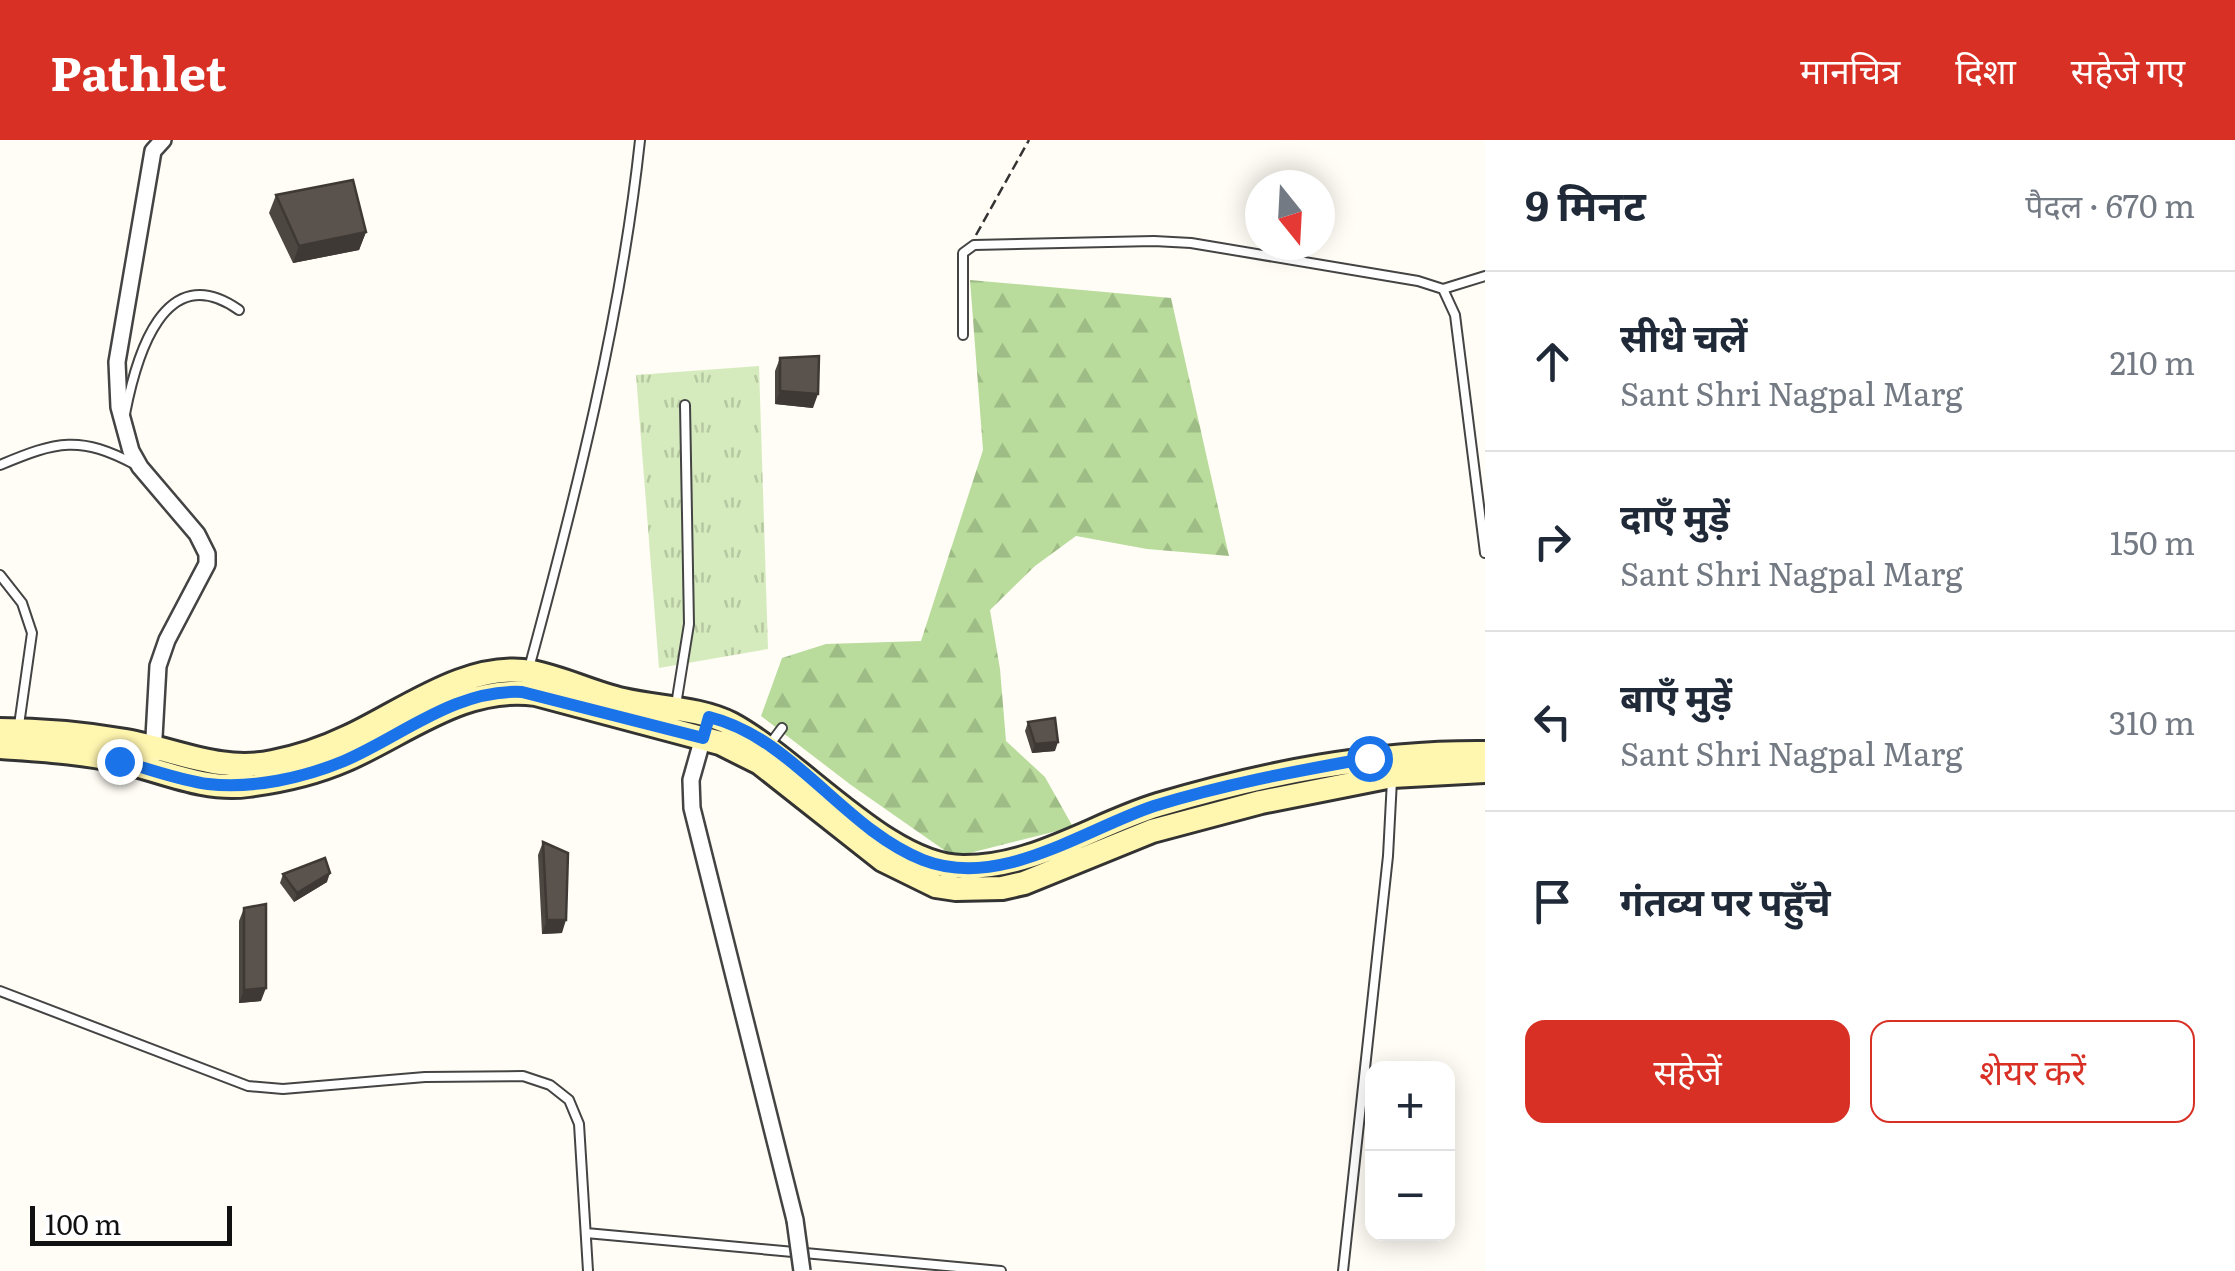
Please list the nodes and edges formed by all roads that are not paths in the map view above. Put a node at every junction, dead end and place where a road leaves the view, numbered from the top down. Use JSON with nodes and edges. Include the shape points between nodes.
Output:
{"nodes":[{"id":1,"x":163,"y":140,"type":"edge"},
{"id":2,"x":640,"y":140,"type":"edge"},
{"id":3,"x":1485,"y":276,"type":"edge"},
{"id":4,"x":1443,"y":289,"type":"junction"},
{"id":5,"x":239,"y":310,"type":"dead end"},
{"id":6,"x":962,"y":334,"type":"dead end"},
{"id":7,"x":686,"y":405,"type":"dead end"},
{"id":8,"x":123,"y":423,"type":"junction"},
{"id":9,"x":0,"y":465,"type":"edge"},
{"id":10,"x":140,"y":468,"type":"junction"},
{"id":11,"x":1485,"y":553,"type":"edge"},
{"id":12,"x":0,"y":574,"type":"edge"},
{"id":13,"x":528,"y":672,"type":"junction"},
{"id":14,"x":675,"y":710,"type":"junction"},
{"id":15,"x":706,"y":727,"type":"junction"},
{"id":16,"x":9,"y":730,"type":"edge"},
{"id":17,"x":0,"y":747,"type":"edge"},
{"id":18,"x":1485,"y":753,"type":"edge"},
{"id":19,"x":152,"y":758,"type":"junction"},
{"id":20,"x":1391,"y":766,"type":"junction"},
{"id":21,"x":1485,"y":771,"type":"edge"},
{"id":22,"x":0,"y":991,"type":"edge"},
{"id":23,"x":586,"y":1233,"type":"junction"},
{"id":24,"x":588,"y":1271,"type":"edge"},
{"id":25,"x":802,"y":1271,"type":"edge"},
{"id":26,"x":1002,"y":1271,"type":"edge"},
{"id":27,"x":1343,"y":1271,"type":"edge"}],
"edges":[{"from":1,"to":8,"type":"street","via":[[154,152],[117,362]]},
{"from":2,"to":13,"type":"lane","via":[[630,232]]},
{"from":3,"to":4,"type":"lane"},
{"from":4,"to":6,"type":"lane","via":[[1354,268],[1174,242],[974,245],[963,253]]},
{"from":4,"to":11,"type":"lane","via":[[1455,314]]},
{"from":5,"to":8,"type":"lane","via":[[209,293],[168,311],[144,344]]},
{"from":7,"to":14,"type":"lane","via":[[690,624]]},
{"from":8,"to":10,"type":"street"},
{"from":9,"to":10,"type":"lane","via":[[81,444]]},
{"from":10,"to":19,"type":"street","via":[[207,554],[158,666]]},
{"from":12,"to":16,"type":"lane","via":[[22,603],[32,633]]},
{"from":13,"to":14,"type":"street"},
{"from":13,"to":19,"type":"street","via":[[490,672],[463,681],[347,738],[274,762],[242,766]]},
{"from":14,"to":15,"type":"street"},
{"from":15,"to":19,"type":"street","via":[[614,717],[508,692],[462,702],[343,761],[277,780],[208,784]]},
{"from":15,"to":20,"type":"street","via":[[725,721],[775,736],[894,844],[922,859],[962,867],[1024,858],[1154,806],[1261,778]]},
{"from":15,"to":20,"type":"street","via":[[882,860],[956,889],[1024,882],[1152,830]]},
{"from":15,"to":25,"type":"street","bridge":true,"via":[[692,808]]},
{"from":16,"to":19,"type":"street","via":[[91,736]]},
{"from":17,"to":19,"type":"street"},
{"from":18,"to":20,"type":"street"},
{"from":20,"to":21,"type":"street"},
{"from":20,"to":27,"type":"lane","via":[[1388,856]]},
{"from":22,"to":23,"type":"lane","via":[[248,1086],[534,1078],[560,1092],[575,1112]]},
{"from":23,"to":24,"type":"lane"},
{"from":23,"to":26,"type":"lane"}]}
